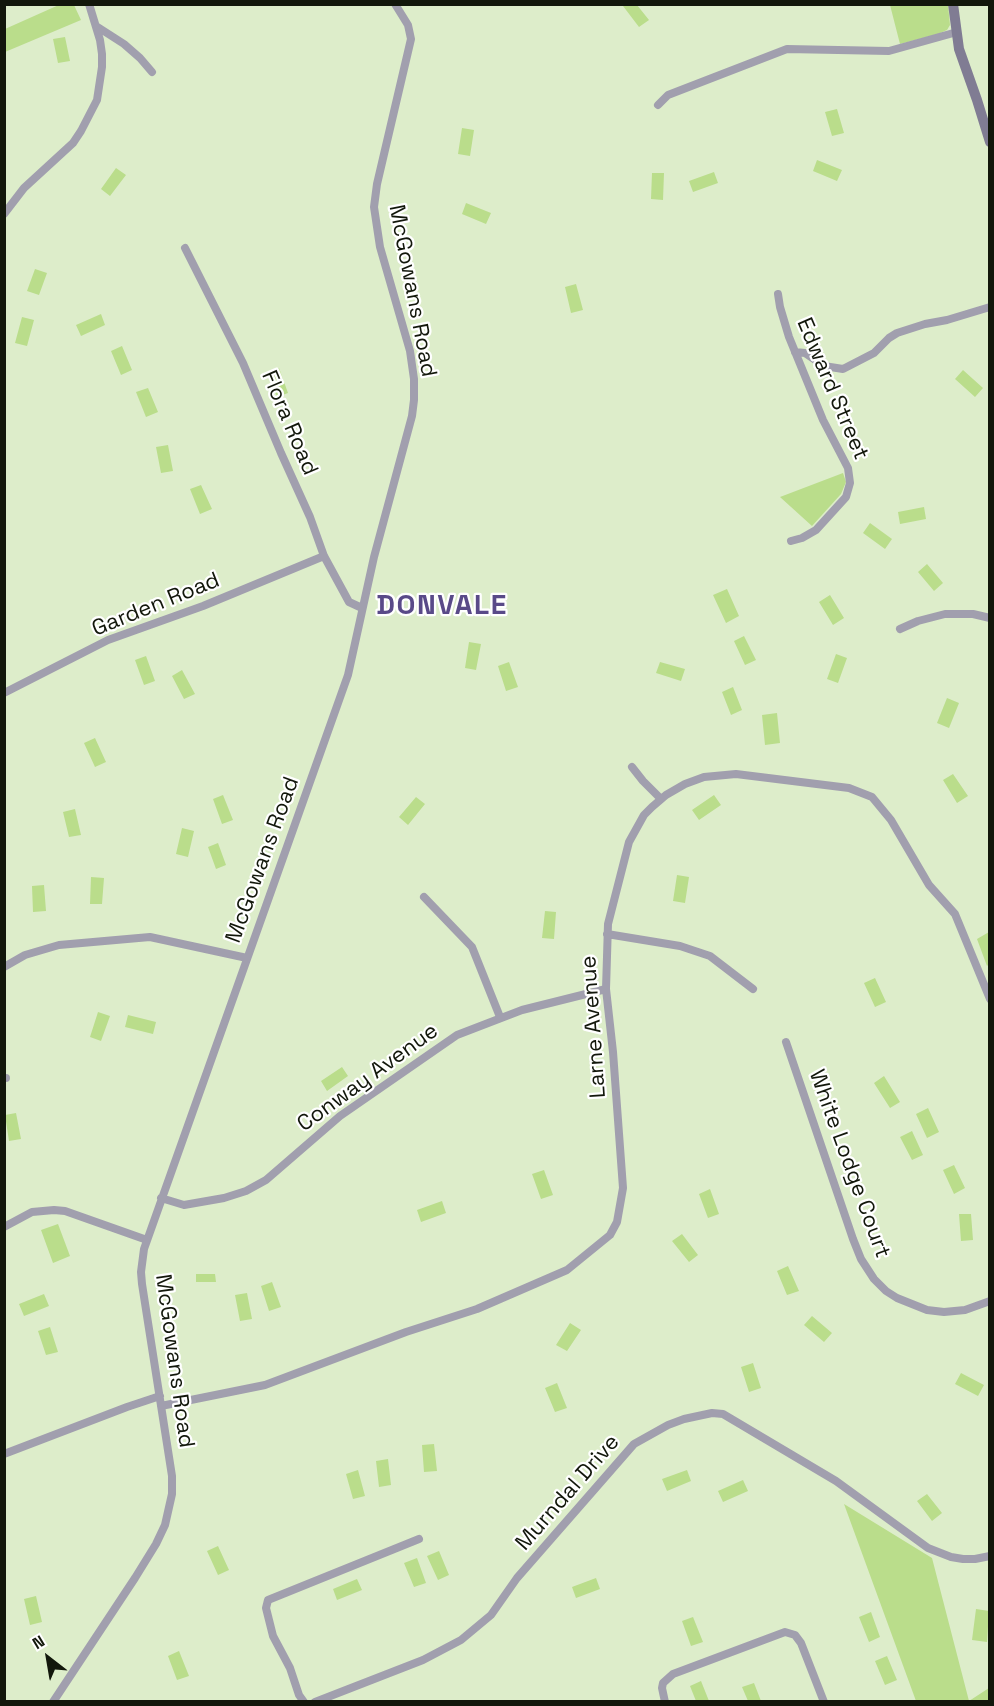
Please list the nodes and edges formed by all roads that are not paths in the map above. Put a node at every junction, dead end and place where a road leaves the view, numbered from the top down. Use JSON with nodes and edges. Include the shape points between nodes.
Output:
{"nodes":[{"id":1,"x":88,"y":4,"type":"edge"},
{"id":2,"x":395,"y":4,"type":"edge"},
{"id":3,"x":952,"y":4,"type":"edge"},
{"id":4,"x":96,"y":26,"type":"junction"},
{"id":5,"x":957,"y":32,"type":"junction"},
{"id":6,"x":152,"y":72,"type":"dead end"},
{"id":7,"x":658,"y":105,"type":"dead end"},
{"id":8,"x":990,"y":142,"type":"edge"},
{"id":9,"x":4,"y":214,"type":"edge"},
{"id":10,"x":185,"y":248,"type":"dead end"},
{"id":11,"x":777,"y":294,"type":"dead end"},
{"id":12,"x":990,"y":307,"type":"edge"},
{"id":13,"x":795,"y":352,"type":"junction"},
{"id":14,"x":791,"y":541,"type":"dead end"},
{"id":15,"x":324,"y":556,"type":"junction"},
{"id":16,"x":362,"y":608,"type":"junction"},
{"id":17,"x":990,"y":618,"type":"edge"},
{"id":18,"x":900,"y":629,"type":"dead end"},
{"id":19,"x":4,"y":693,"type":"edge"},
{"id":20,"x":632,"y":767,"type":"dead end"},
{"id":21,"x":661,"y":799,"type":"junction"},
{"id":22,"x":424,"y":897,"type":"dead end"},
{"id":23,"x":607,"y":934,"type":"junction"},
{"id":24,"x":247,"y":958,"type":"junction"},
{"id":25,"x":4,"y":967,"type":"edge"},
{"id":26,"x":606,"y":989,"type":"junction"},
{"id":27,"x":753,"y":989,"type":"dead end"},
{"id":28,"x":990,"y":999,"type":"edge"},
{"id":29,"x":500,"y":1017,"type":"junction"},
{"id":30,"x":786,"y":1042,"type":"dead end"},
{"id":31,"x":161,"y":1198,"type":"junction"},
{"id":32,"x":4,"y":1227,"type":"edge"},
{"id":33,"x":147,"y":1240,"type":"junction"},
{"id":34,"x":990,"y":1301,"type":"edge"},
{"id":35,"x":160,"y":1396,"type":"junction"},
{"id":36,"x":162,"y":1406,"type":"junction"},
{"id":37,"x":4,"y":1454,"type":"edge"},
{"id":38,"x":419,"y":1539,"type":"dead end"},
{"id":39,"x":990,"y":1556,"type":"edge"},
{"id":40,"x":52,"y":1701,"type":"edge"},
{"id":41,"x":304,"y":1701,"type":"edge"},
{"id":42,"x":315,"y":1701,"type":"edge"},
{"id":43,"x":665,"y":1701,"type":"edge"},
{"id":44,"x":824,"y":1701,"type":"edge"}],
"edges":[{"from":1,"to":4,"type":"street"},
{"from":2,"to":16,"type":"street","name":"McGowans Road","via":[[408,25],[411,39],[374,207],[380,246],[410,351],[414,400]]},
{"from":3,"to":5,"type":"street"},
{"from":4,"to":6,"type":"street","via":[[124,44]]},
{"from":4,"to":9,"type":"street","via":[[102,67],[91,114],[73,143],[24,188]]},
{"from":5,"to":7,"type":"street","via":[[889,51],[787,49],[668,95]]},
{"from":5,"to":8,"type":"street","via":[[969,57]]},
{"from":10,"to":15,"type":"street","name":"Flora Road","via":[[243,363]]},
{"from":11,"to":13,"type":"street","name":"Edward Street"},
{"from":12,"to":13,"type":"street","via":[[897,333],[864,360],[843,369],[824,366],[805,352]]},
{"from":13,"to":14,"type":"street","name":"Edward Street","via":[[848,468],[850,483],[846,497],[816,530]]},
{"from":15,"to":16,"type":"street","name":"Flora Road","via":[[349,602]]},
{"from":15,"to":19,"type":"street","name":"Garden Road","via":[[108,640]]},
{"from":16,"to":24,"type":"street","name":"McGowans Road","via":[[348,675]]},
{"from":17,"to":18,"type":"street","via":[[945,614]]},
{"from":20,"to":21,"type":"street"},
{"from":21,"to":23,"type":"street","name":"Larne Avenue","via":[[644,815],[629,842]]},
{"from":21,"to":28,"type":"street","name":"Larne Avenue","via":[[693,780],[727,774],[831,785],[865,793],[880,805],[929,885],[955,914]]},
{"from":22,"to":29,"type":"street","via":[[472,947]]},
{"from":23,"to":26,"type":"street","name":"Larne Avenue"},
{"from":23,"to":27,"type":"street","via":[[680,946],[710,956]]},
{"from":24,"to":25,"type":"street","via":[[150,937],[59,945],[25,955]]},
{"from":24,"to":31,"type":"street","name":"McGowans Road"},
{"from":26,"to":29,"type":"street","name":"Conway Avenue"},
{"from":26,"to":36,"type":"street","name":"Larne Avenue","via":[[623,1188],[617,1222],[605,1240],[567,1270],[477,1309],[279,1381]]},
{"from":29,"to":31,"type":"street","name":"Conway Avenue","via":[[457,1035],[340,1116],[255,1187],[184,1206]]},
{"from":30,"to":34,"type":"street","name":"White Lodge Court","via":[[853,1239],[874,1279],[897,1298],[927,1310],[965,1310]]},
{"from":31,"to":33,"type":"street","name":"McGowans Road"},
{"from":32,"to":33,"type":"street","via":[[32,1212],[54,1210]]},
{"from":33,"to":35,"type":"street","name":"McGowans Road","via":[[141,1272]]},
{"from":35,"to":36,"type":"street","name":"McGowans Road"},
{"from":35,"to":37,"type":"street"},
{"from":36,"to":40,"type":"street","name":"McGowans Road","via":[[172,1476],[165,1525],[135,1578]]},
{"from":38,"to":41,"type":"street","via":[[268,1600],[266,1608],[273,1636]]},
{"from":39,"to":42,"type":"street","name":"Murndal Drive","via":[[963,1559],[928,1548],[836,1481],[723,1414],[684,1419],[634,1444],[523,1571],[491,1615],[461,1640],[423,1660]]},
{"from":43,"to":44,"type":"street","via":[[663,1683],[673,1674],[785,1632],[801,1642]]}]}
